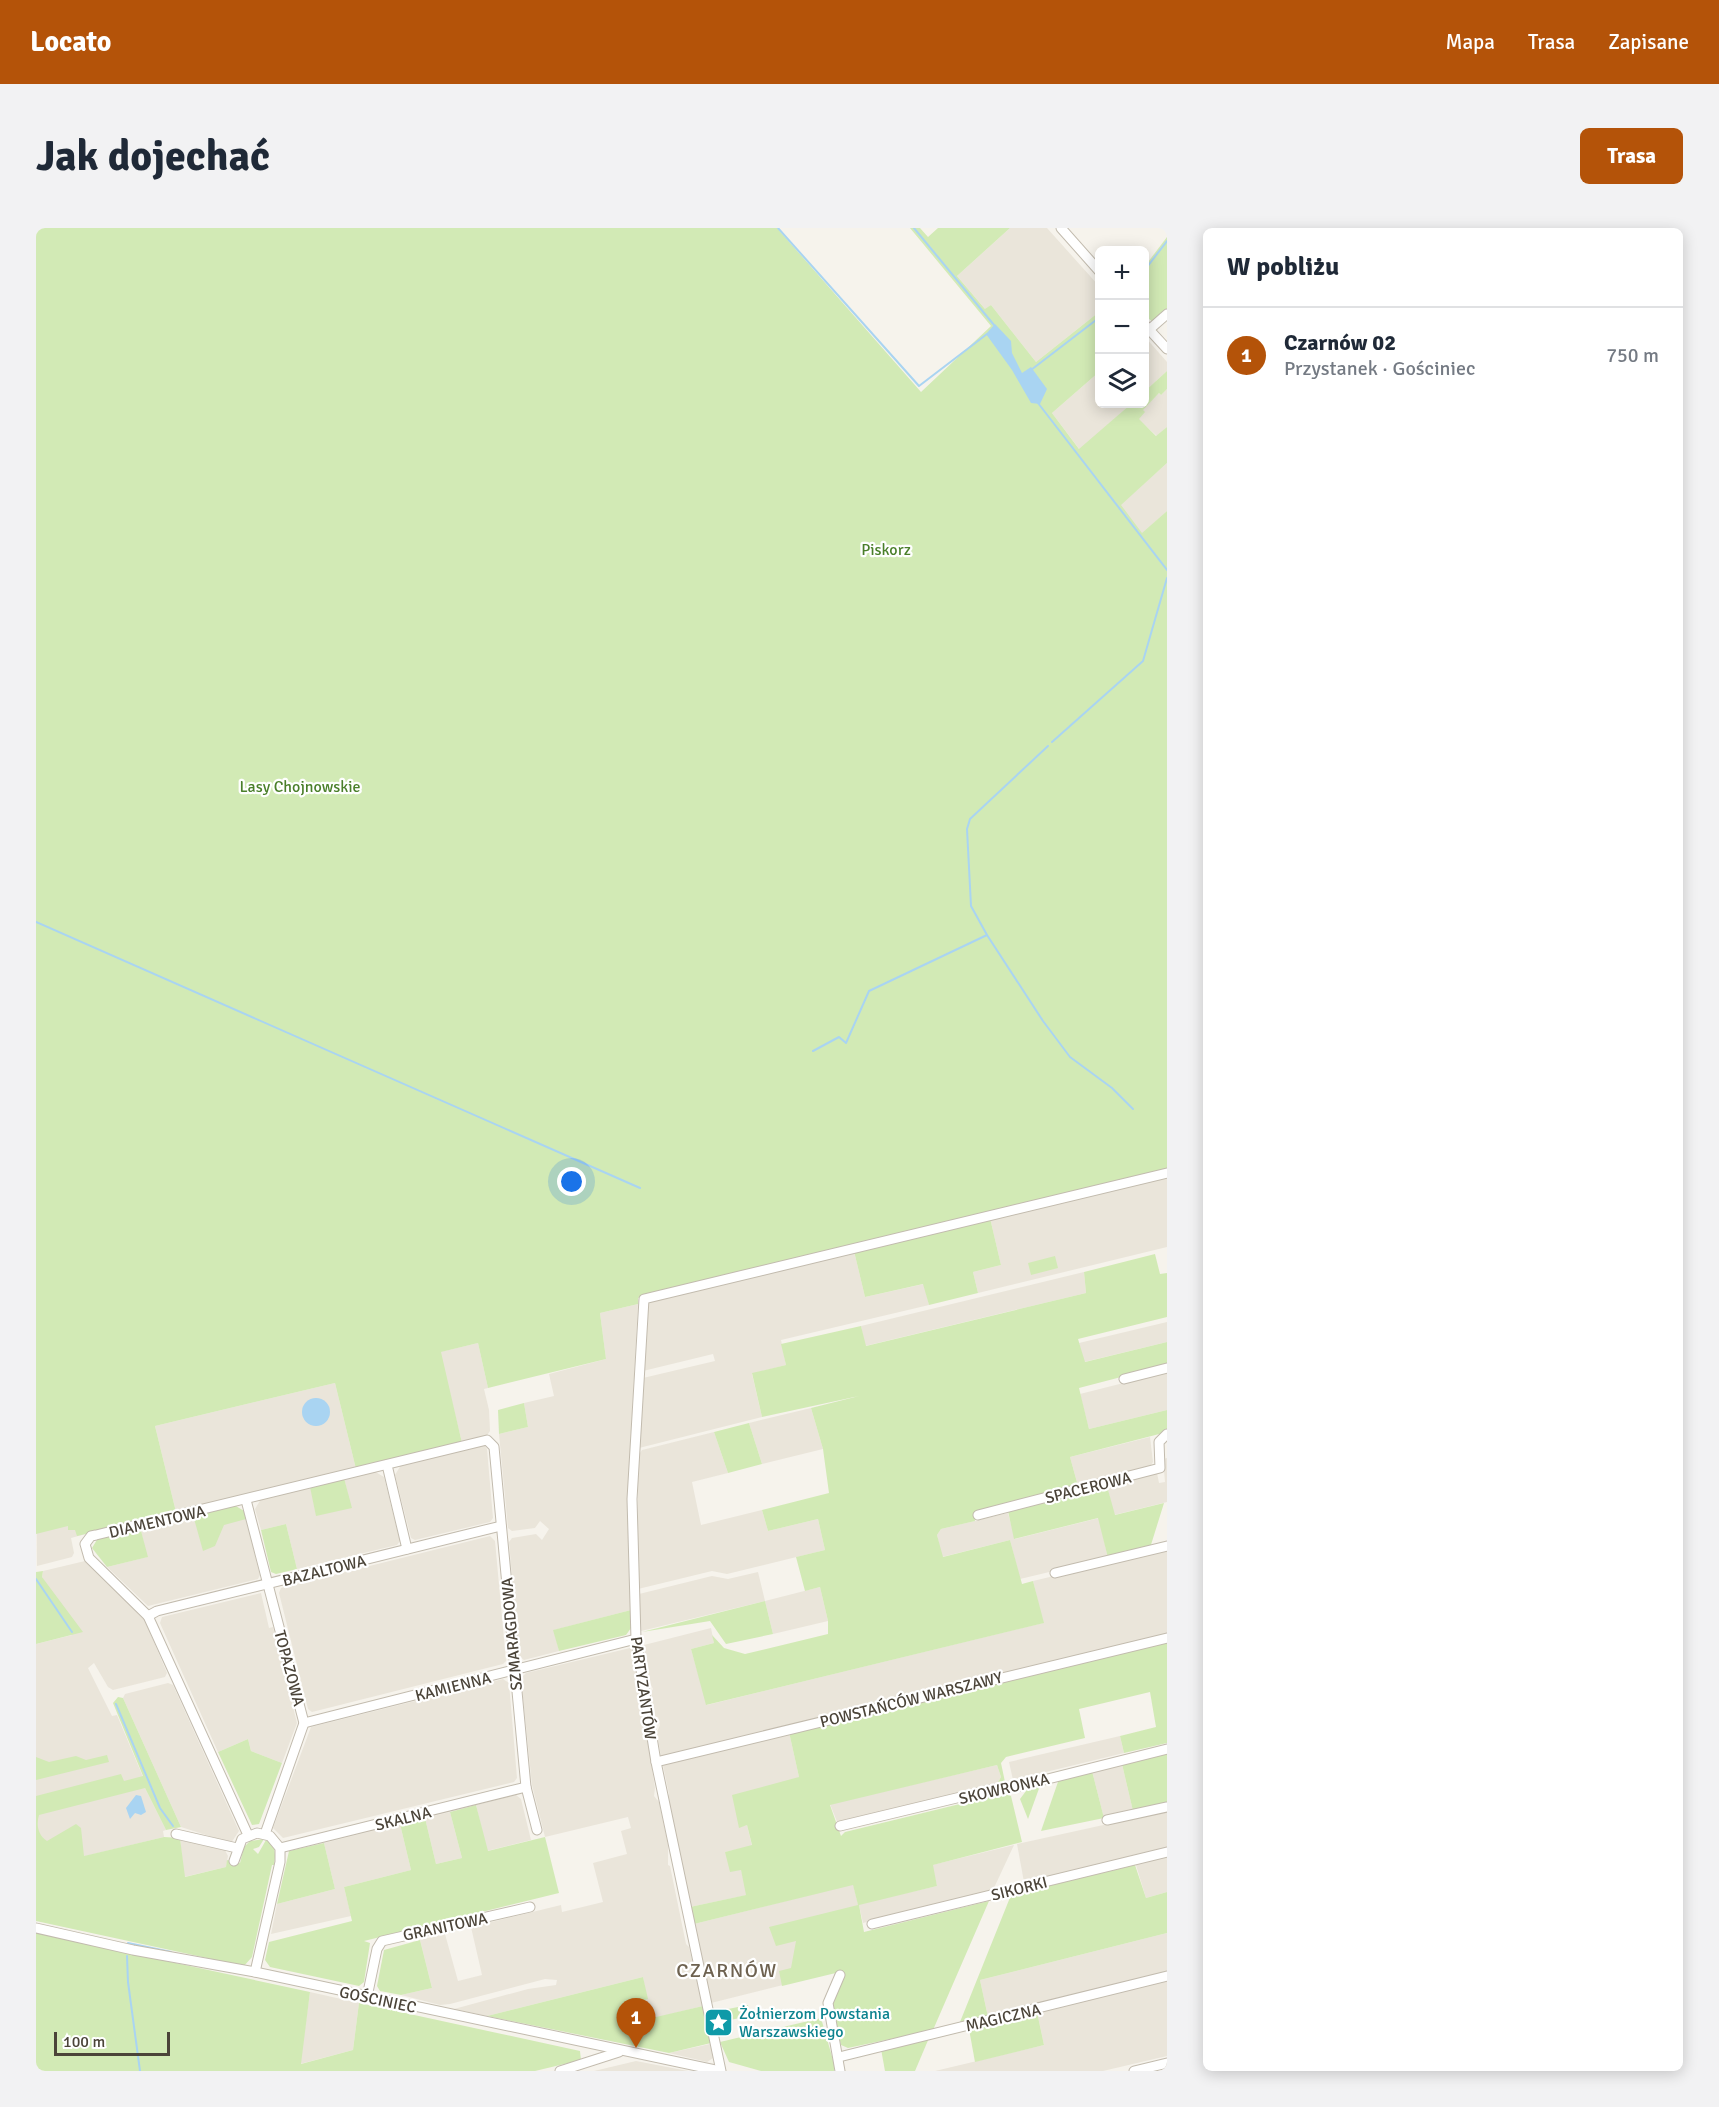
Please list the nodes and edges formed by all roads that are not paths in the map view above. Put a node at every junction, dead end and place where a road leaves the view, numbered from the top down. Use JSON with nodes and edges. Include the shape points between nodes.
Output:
{"nodes":[{"id":1,"x":1062,"y":230,"type":"edge"},
{"id":2,"x":1095,"y":267,"type":"edge"},
{"id":3,"x":1167,"y":314,"type":"edge"},
{"id":4,"x":1149,"y":325,"type":"edge"},
{"id":5,"x":1149,"y":328,"type":"edge"},
{"id":6,"x":1167,"y":349,"type":"edge"},
{"id":7,"x":1167,"y":1173,"type":"edge"},
{"id":8,"x":1167,"y":1368,"type":"edge"},
{"id":9,"x":1124,"y":1379,"type":"dead end"},
{"id":10,"x":1167,"y":1434,"type":"edge"},
{"id":11,"x":487,"y":1440,"type":"joint"},
{"id":12,"x":387,"y":1466,"type":"junction"},
{"id":13,"x":246,"y":1500,"type":"junction"},
{"id":14,"x":978,"y":1515,"type":"dead end"},
{"id":15,"x":501,"y":1526,"type":"junction"},
{"id":16,"x":1167,"y":1546,"type":"edge"},
{"id":17,"x":407,"y":1549,"type":"junction"},
{"id":18,"x":1055,"y":1573,"type":"dead end"},
{"id":19,"x":268,"y":1584,"type":"junction"},
{"id":20,"x":148,"y":1616,"type":"junction"},
{"id":21,"x":1167,"y":1638,"type":"edge"},
{"id":22,"x":636,"y":1639,"type":"junction"},
{"id":23,"x":514,"y":1670,"type":"junction"},
{"id":24,"x":304,"y":1723,"type":"junction"},
{"id":25,"x":1167,"y":1749,"type":"edge"},
{"id":26,"x":656,"y":1762,"type":"junction"},
{"id":27,"x":526,"y":1787,"type":"junction"},
{"id":28,"x":1167,"y":1807,"type":"edge"},
{"id":29,"x":1107,"y":1820,"type":"dead end"},
{"id":30,"x":840,"y":1826,"type":"dead end"},
{"id":31,"x":537,"y":1830,"type":"dead end"},
{"id":32,"x":176,"y":1834,"type":"dead end"},
{"id":33,"x":265,"y":1834,"type":"junction"},
{"id":34,"x":248,"y":1835,"type":"junction"},
{"id":35,"x":237,"y":1848,"type":"junction"},
{"id":36,"x":280,"y":1848,"type":"junction"},
{"id":37,"x":1167,"y":1852,"type":"edge"},
{"id":38,"x":234,"y":1861,"type":"dead end"},
{"id":39,"x":530,"y":1906,"type":"dead end"},
{"id":40,"x":872,"y":1924,"type":"dead end"},
{"id":41,"x":36,"y":1928,"type":"edge"},
{"id":42,"x":255,"y":1971,"type":"junction"},
{"id":43,"x":840,"y":1975,"type":"dead end"},
{"id":44,"x":1167,"y":1976,"type":"edge"},
{"id":45,"x":367,"y":1997,"type":"junction"},
{"id":46,"x":621,"y":2051,"type":"junction"},
{"id":47,"x":839,"y":2057,"type":"junction"},
{"id":48,"x":1167,"y":2063,"type":"edge"},
{"id":49,"x":560,"y":2071,"type":"edge"},
{"id":50,"x":721,"y":2071,"type":"edge"},
{"id":51,"x":840,"y":2071,"type":"edge"},
{"id":52,"x":1134,"y":2071,"type":"edge"}],
"edges":[{"from":1,"to":2,"type":"street"},
{"from":3,"to":4,"type":"street"},
{"from":5,"to":6,"type":"street"},
{"from":7,"to":22,"type":"street","name":"PARTYZANTÓW","via":[[644,1299],[632,1500]]},
{"from":8,"to":9,"type":"street"},
{"from":10,"to":14,"type":"street","name":"SPACEROWA","via":[[1159,1442],[1160,1468]]},
{"from":11,"to":12,"type":"street","name":"DIAMENTOWA"},
{"from":11,"to":15,"type":"street","name":"SZMARAGDOWA","via":[[494,1447]]},
{"from":12,"to":13,"type":"street","name":"DIAMENTOWA"},
{"from":12,"to":17,"type":"street"},
{"from":13,"to":19,"type":"street","name":"TOPAZOWA"},
{"from":13,"to":20,"type":"street","name":"DIAMENTOWA","via":[[89,1539],[84,1546],[89,1558]]},
{"from":15,"to":17,"type":"street","name":"BAZALTOWA"},
{"from":15,"to":23,"type":"street","name":"SZMARAGDOWA"},
{"from":16,"to":18,"type":"street"},
{"from":17,"to":19,"type":"street","name":"BAZALTOWA"},
{"from":19,"to":20,"type":"street","name":"BAZALTOWA"},
{"from":19,"to":24,"type":"street","name":"TOPAZOWA"},
{"from":20,"to":34,"type":"street","name":"DIAMENTOWA"},
{"from":21,"to":26,"type":"street","name":"POWSTAŃCÓW WARSZAWY"},
{"from":22,"to":23,"type":"street","name":"KAMIENNA"},
{"from":22,"to":26,"type":"street","name":"PARTYZANTÓW"},
{"from":23,"to":24,"type":"street","name":"KAMIENNA"},
{"from":23,"to":27,"type":"street","name":"SZMARAGDOWA"},
{"from":24,"to":33,"type":"street","name":"TOPAZOWA"},
{"from":25,"to":30,"type":"street","name":"SKOWRONKA"},
{"from":26,"to":50,"type":"street","name":"PARTYZANTÓW"},
{"from":27,"to":31,"type":"street","name":"SZMARAGDOWA"},
{"from":27,"to":36,"type":"street","name":"SKALNA"},
{"from":28,"to":29,"type":"street"},
{"from":32,"to":35,"type":"street"},
{"from":33,"to":34,"type":"street"},
{"from":33,"to":36,"type":"street","via":[[275,1839]]},
{"from":34,"to":35,"type":"street"},
{"from":35,"to":38,"type":"street"},
{"from":36,"to":42,"type":"street"},
{"from":37,"to":40,"type":"street","name":"SIKORKI"},
{"from":39,"to":45,"type":"street","name":"GRANITOWA","via":[[382,1941]]},
{"from":41,"to":42,"type":"street","name":"GOŚCINIEC"},
{"from":42,"to":45,"type":"street","name":"GOŚCINIEC"},
{"from":43,"to":47,"type":"street","via":[[828,2002]]},
{"from":44,"to":47,"type":"street","name":"MAGICZNA"},
{"from":45,"to":46,"type":"street","name":"GOŚCINIEC"},
{"from":46,"to":49,"type":"street"},
{"from":46,"to":50,"type":"street","name":"GOŚCINIEC"},
{"from":47,"to":51,"type":"street"},
{"from":48,"to":52,"type":"street"}]}
